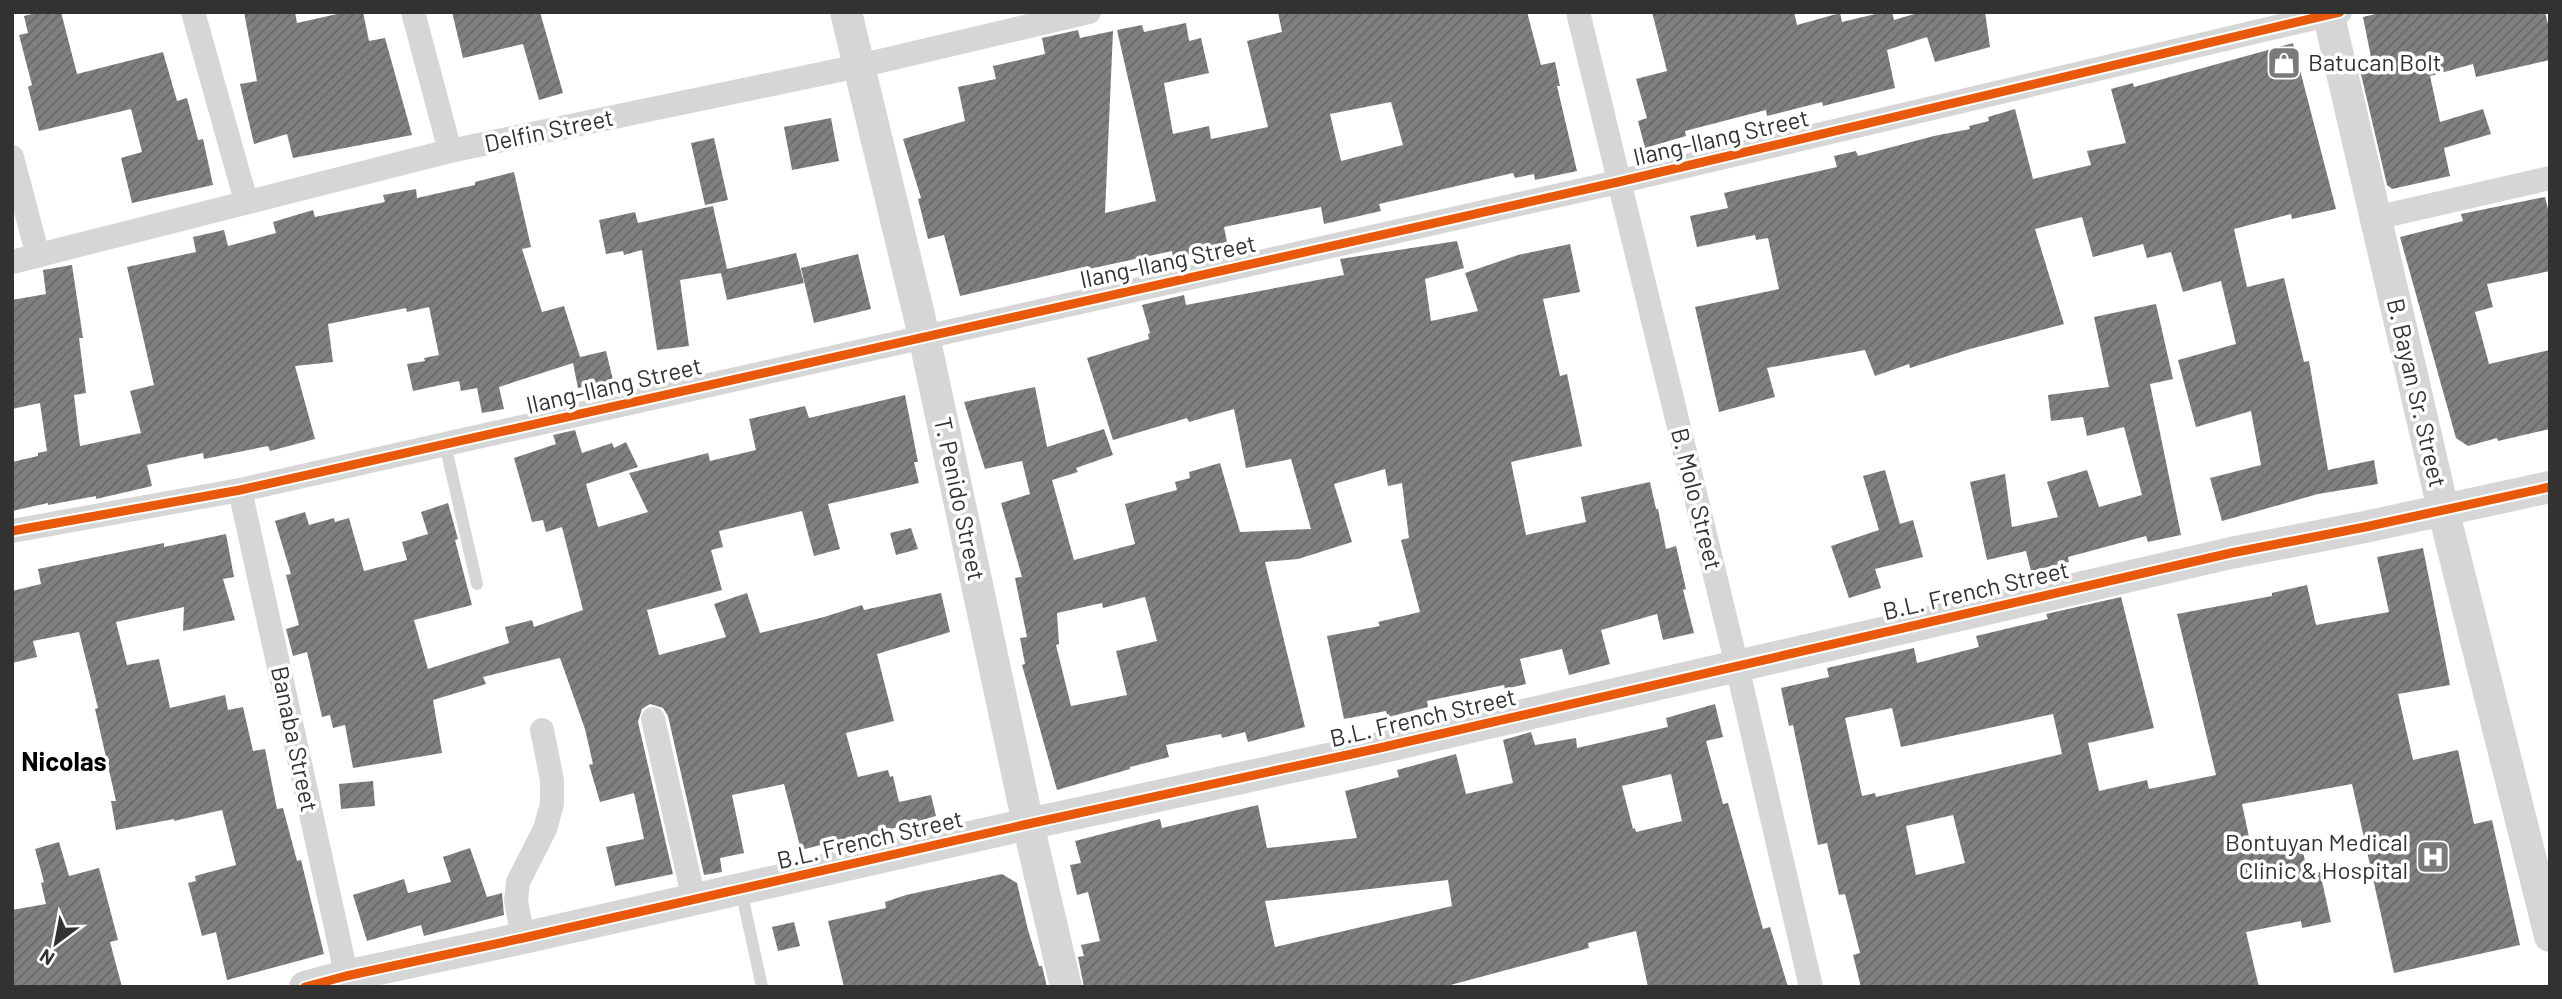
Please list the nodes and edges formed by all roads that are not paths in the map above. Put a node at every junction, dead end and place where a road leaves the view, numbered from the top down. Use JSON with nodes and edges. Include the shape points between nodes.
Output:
{"nodes":[{"id":1,"x":193,"y":12,"type":"edge"},
{"id":2,"x":413,"y":12,"type":"edge"},
{"id":3,"x":846,"y":12,"type":"edge"},
{"id":4,"x":1089,"y":12,"type":"edge"},
{"id":5,"x":1578,"y":12,"type":"edge"},
{"id":6,"x":2332,"y":13,"type":"edge"},
{"id":7,"x":859,"y":66,"type":"junction"},
{"id":8,"x":450,"y":151,"type":"junction"},
{"id":9,"x":12,"y":158,"type":"edge"},
{"id":10,"x":2550,"y":178,"type":"edge"},
{"id":11,"x":1618,"y":182,"type":"junction"},
{"id":12,"x":246,"y":201,"type":"junction"},
{"id":13,"x":2375,"y":218,"type":"junction"},
{"id":14,"x":38,"y":256,"type":"junction"},
{"id":15,"x":12,"y":262,"type":"edge"},
{"id":16,"x":924,"y":336,"type":"junction"},
{"id":17,"x":445,"y":444,"type":"junction"},
{"id":18,"x":2550,"y":487,"type":"edge"},
{"id":19,"x":240,"y":490,"type":"junction"},
{"id":20,"x":2443,"y":509,"type":"junction"},
{"id":21,"x":12,"y":531,"type":"edge"},
{"id":22,"x":477,"y":584,"type":"dead end"},
{"id":23,"x":1737,"y":666,"type":"junction"},
{"id":24,"x":653,"y":719,"type":"dead end"},
{"id":25,"x":542,"y":730,"type":"dead end"},
{"id":26,"x":1028,"y":824,"type":"junction"},
{"id":27,"x":741,"y":889,"type":"junction"},
{"id":28,"x":694,"y":900,"type":"junction"},
{"id":29,"x":2550,"y":936,"type":"edge"},
{"id":30,"x":523,"y":938,"type":"junction"},
{"id":31,"x":348,"y":981,"type":"edge"},
{"id":32,"x":305,"y":987,"type":"edge"},
{"id":33,"x":762,"y":987,"type":"edge"},
{"id":34,"x":1066,"y":987,"type":"edge"},
{"id":35,"x":1811,"y":987,"type":"edge"}],
"edges":[{"from":1,"to":12,"type":"street"},
{"from":2,"to":8,"type":"street"},
{"from":3,"to":7,"type":"street","name":"T. Penido Street"},
{"from":4,"to":7,"type":"street","name":"Delfin Street"},
{"from":5,"to":11,"type":"street","name":"B. Molo Street"},
{"from":6,"to":11,"type":"street","name":"Ilang-Ilang Street"},
{"from":6,"to":13,"type":"street","name":"B. Bayan Sr. Street"},
{"from":7,"to":8,"type":"street","name":"Delfin Street"},
{"from":7,"to":16,"type":"street","name":"T. Penido Street"},
{"from":8,"to":12,"type":"street","name":"Delfin Street"},
{"from":9,"to":14,"type":"street"},
{"from":10,"to":13,"type":"street"},
{"from":11,"to":16,"type":"street","name":"Ilang-Ilang Street"},
{"from":11,"to":23,"type":"street","name":"B. Molo Street"},
{"from":12,"to":14,"type":"street","name":"Delfin Street"},
{"from":13,"to":20,"type":"street","name":"B. Bayan Sr. Street"},
{"from":14,"to":15,"type":"street","name":"Delfin Street"},
{"from":16,"to":17,"type":"street","name":"Ilang-Ilang Street"},
{"from":16,"to":26,"type":"street","name":"T. Penido Street"},
{"from":17,"to":19,"type":"street","name":"Ilang-Ilang Street"},
{"from":17,"to":22,"type":"lane"},
{"from":18,"to":20,"type":"street","name":"B.L. French Street"},
{"from":19,"to":21,"type":"street","name":"Ilang-Ilang Street"},
{"from":19,"to":31,"type":"street","name":"Banaba Street"},
{"from":20,"to":23,"type":"street","name":"B.L. French Street","via":[[2231,552]]},
{"from":20,"to":29,"type":"street","name":"B. Bayan Sr. Street"},
{"from":23,"to":26,"type":"street","name":"B.L. French Street"},
{"from":23,"to":35,"type":"street","name":"B. Molo Street"},
{"from":24,"to":28,"type":"street"},
{"from":25,"to":30,"type":"street","via":[[552,804],[518,882],[516,901]]},
{"from":26,"to":27,"type":"street","name":"B.L. French Street"},
{"from":26,"to":34,"type":"street","name":"T. Penido Street"},
{"from":27,"to":28,"type":"street","name":"B.L. French Street"},
{"from":27,"to":33,"type":"lane"},
{"from":28,"to":30,"type":"street","name":"B.L. French Street"},
{"from":30,"to":31,"type":"street","name":"B.L. French Street"},
{"from":31,"to":32,"type":"street","name":"B.L. French Street"}]}
